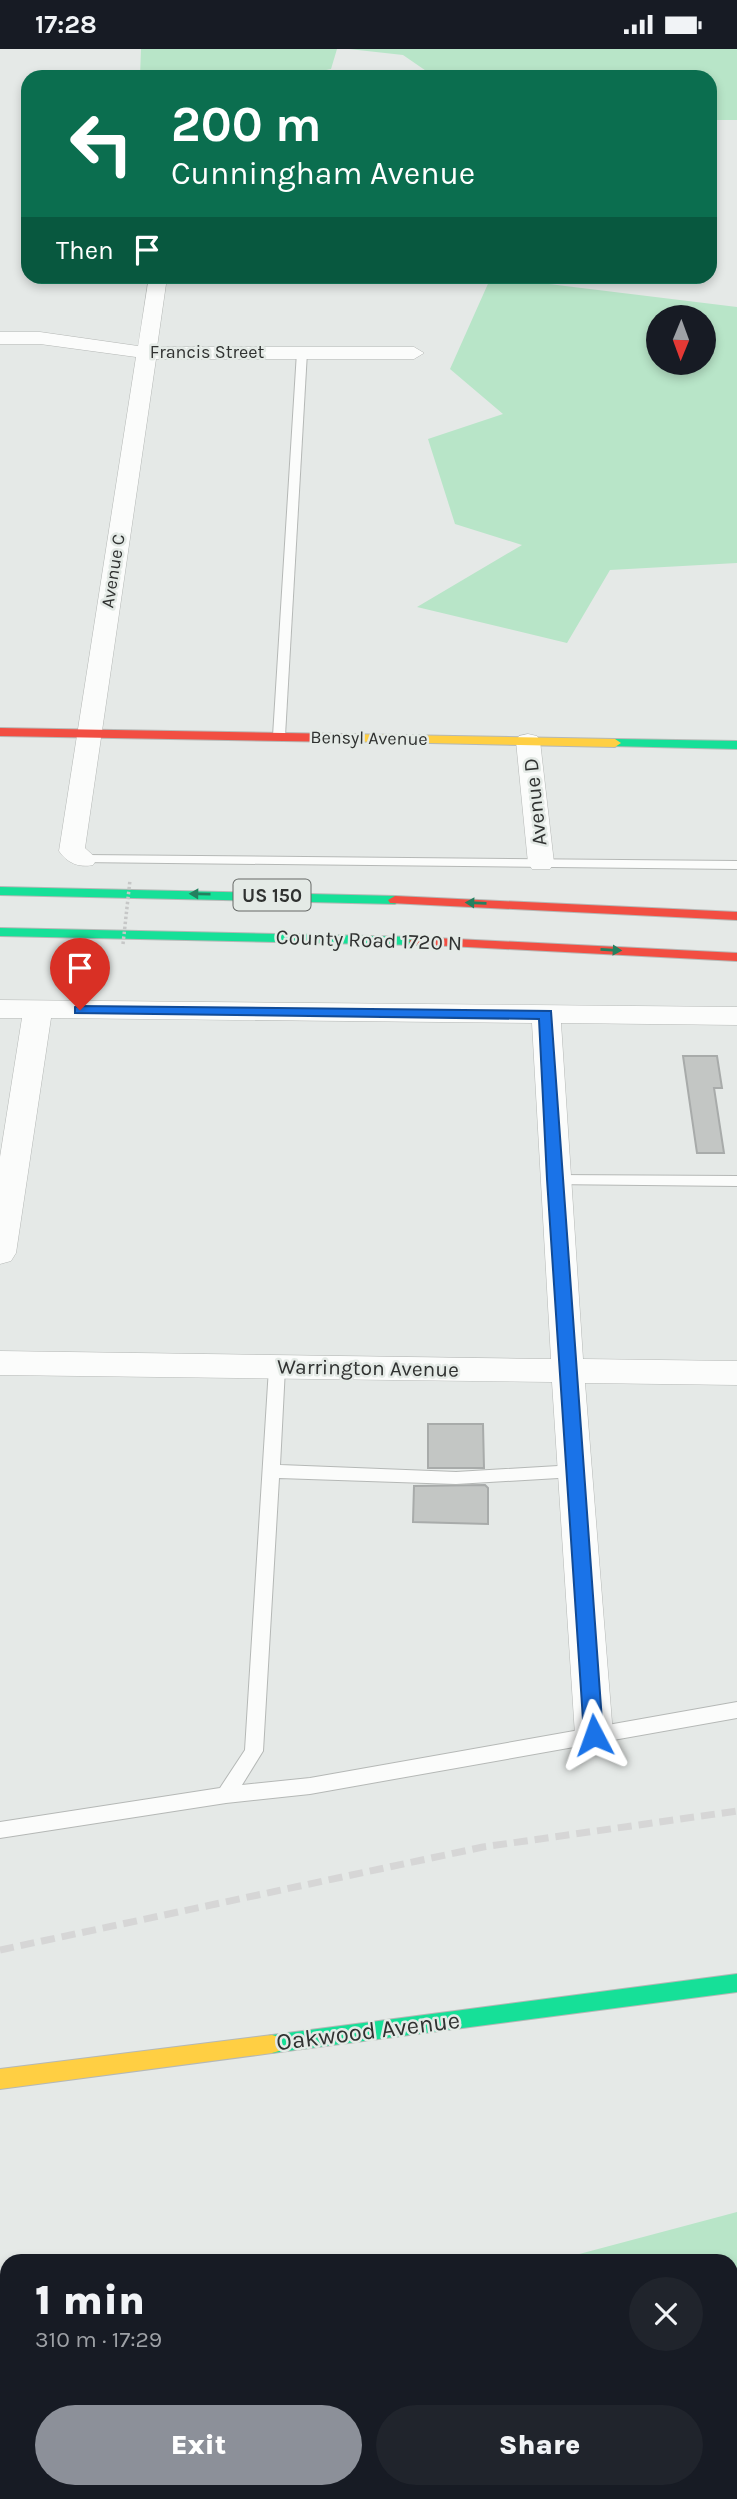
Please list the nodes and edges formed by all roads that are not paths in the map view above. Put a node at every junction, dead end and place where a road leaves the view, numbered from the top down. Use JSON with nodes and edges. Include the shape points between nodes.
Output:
{"nodes":[{"id":1,"x":157,"y":284,"type":"edge"},
{"id":2,"x":0,"y":338,"type":"edge"},
{"id":3,"x":302,"y":352,"type":"junction"},
{"id":4,"x":148,"y":353,"type":"junction"},
{"id":5,"x":414,"y":353,"type":"dead end"},
{"id":6,"x":0,"y":732,"type":"edge"},
{"id":7,"x":88,"y":733,"type":"junction"},
{"id":8,"x":279,"y":736,"type":"junction"},
{"id":9,"x":528,"y":741,"type":"junction"},
{"id":10,"x":737,"y":745,"type":"edge"},
{"id":11,"x":84,"y":859,"type":"joint"},
{"id":12,"x":541,"y":863,"type":"junction"},
{"id":13,"x":737,"y":865,"type":"edge"},
{"id":14,"x":0,"y":891,"type":"edge"},
{"id":15,"x":737,"y":916,"type":"edge"},
{"id":16,"x":0,"y":932,"type":"edge"},
{"id":17,"x":737,"y":957,"type":"edge"},
{"id":18,"x":0,"y":1009,"type":"edge"},
{"id":19,"x":38,"y":1009,"type":"junction"},
{"id":20,"x":546,"y":1014,"type":"junction"},
{"id":21,"x":737,"y":1016,"type":"edge"},
{"id":22,"x":6,"y":1174,"type":"edge"},
{"id":23,"x":554,"y":1179,"type":"junction"},
{"id":24,"x":737,"y":1181,"type":"edge"},
{"id":25,"x":0,"y":1253,"type":"edge"},
{"id":26,"x":0,"y":1363,"type":"edge"},
{"id":27,"x":277,"y":1368,"type":"junction"},
{"id":28,"x":568,"y":1370,"type":"junction"},
{"id":29,"x":737,"y":1373,"type":"edge"},
{"id":30,"x":269,"y":1471,"type":"junction"},
{"id":31,"x":575,"y":1471,"type":"junction"},
{"id":32,"x":737,"y":1710,"type":"edge"},
{"id":33,"x":594,"y":1735,"type":"junction"},
{"id":34,"x":226,"y":1795,"type":"junction"},
{"id":35,"x":0,"y":1830,"type":"edge"},
{"id":36,"x":737,"y":1983,"type":"edge"},
{"id":37,"x":0,"y":2079,"type":"edge"}],
"edges":[{"from":1,"to":4,"type":"street","name":"Avenue C"},
{"from":2,"to":4,"type":"street","name":"Francis Street","via":[[40,338]]},
{"from":3,"to":4,"type":"street","name":"Francis Street"},
{"from":3,"to":5,"type":"street","name":"Francis Street"},
{"from":3,"to":8,"type":"lane"},
{"from":4,"to":7,"type":"street","name":"Avenue C"},
{"from":6,"to":7,"type":"main road","name":"Bensyl Avenue"},
{"from":7,"to":8,"type":"main road","name":"Bensyl Avenue"},
{"from":7,"to":11,"type":"street","name":"Avenue C","via":[[72,851]]},
{"from":8,"to":9,"type":"main road","name":"Bensyl Avenue"},
{"from":9,"to":10,"type":"main road","name":"Bensyl Avenue"},
{"from":9,"to":12,"type":"street","name":"Avenue D"},
{"from":11,"to":12,"type":"lane"},
{"from":12,"to":13,"type":"lane"},
{"from":15,"to":14,"type":"main road","number":"US 150","one_way":true,"via":[[313,896]]},
{"from":16,"to":17,"type":"main road","name":"County Road 1720 N","number":"US 150","one_way":true,"via":[[356,938]]},
{"from":18,"to":19,"type":"street"},
{"from":19,"to":20,"type":"street"},
{"from":19,"to":22,"type":"street"},
{"from":20,"to":21,"type":"street"},
{"from":20,"to":23,"type":"street"},
{"from":22,"to":25,"type":"street"},
{"from":23,"to":24,"type":"lane"},
{"from":23,"to":28,"type":"street"},
{"from":26,"to":27,"type":"street","name":"Warrington Avenue"},
{"from":27,"to":28,"type":"street","name":"Warrington Avenue"},
{"from":27,"to":30,"type":"lane"},
{"from":28,"to":29,"type":"street","name":"Warrington Avenue"},
{"from":28,"to":31,"type":"street"},
{"from":30,"to":31,"type":"lane","via":[[429,1478]]},
{"from":30,"to":34,"type":"lane","via":[[254,1751]]},
{"from":31,"to":33,"type":"street"},
{"from":32,"to":33,"type":"lane"},
{"from":33,"to":34,"type":"lane","via":[[310,1786]]},
{"from":34,"to":35,"type":"lane"},
{"from":36,"to":37,"type":"main road","name":"Oakwood Avenue"}]}
